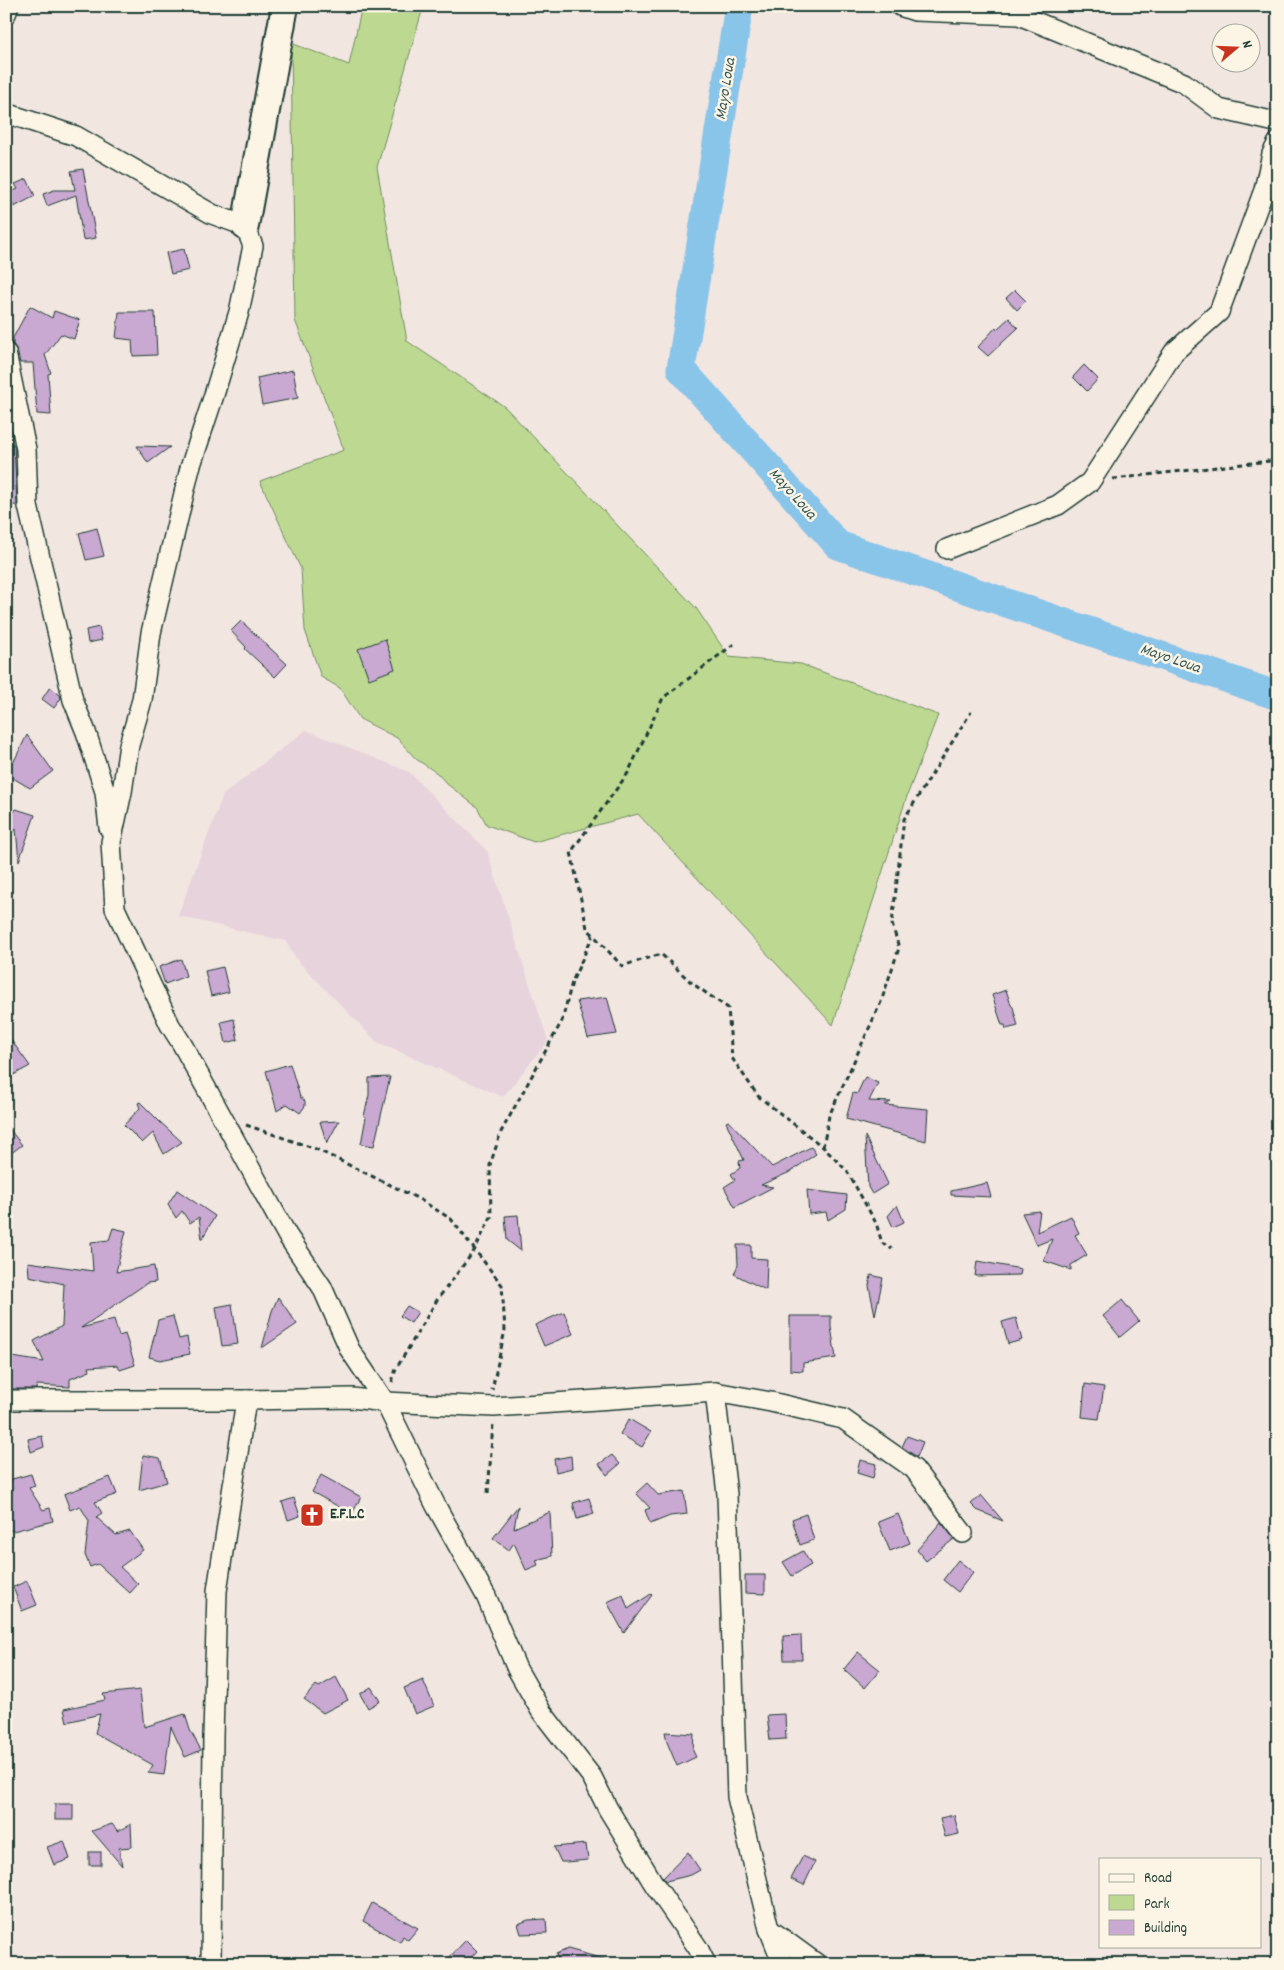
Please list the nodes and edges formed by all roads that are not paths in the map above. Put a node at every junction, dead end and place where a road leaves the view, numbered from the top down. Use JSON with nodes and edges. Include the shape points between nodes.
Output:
{"nodes":[{"id":1,"x":9,"y":6,"type":"edge"},
{"id":2,"x":285,"y":6,"type":"edge"},
{"id":3,"x":900,"y":6,"type":"edge"},
{"id":4,"x":6,"y":14,"type":"edge"},
{"id":5,"x":6,"y":113,"type":"edge"},
{"id":6,"x":1278,"y":121,"type":"edge"},
{"id":7,"x":1278,"y":142,"type":"edge"},
{"id":8,"x":245,"y":226,"type":"junction"},
{"id":9,"x":6,"y":353,"type":"edge"},
{"id":10,"x":947,"y":549,"type":"dead end"},
{"id":11,"x":111,"y":842,"type":"junction"},
{"id":12,"x":715,"y":1392,"type":"junction"},
{"id":13,"x":6,"y":1400,"type":"edge"},
{"id":14,"x":246,"y":1400,"type":"junction"},
{"id":15,"x":385,"y":1402,"type":"junction"},
{"id":16,"x":963,"y":1533,"type":"dead end"},
{"id":17,"x":769,"y":1928,"type":"junction"},
{"id":18,"x":211,"y":1964,"type":"edge"},
{"id":19,"x":706,"y":1964,"type":"edge"},
{"id":20,"x":783,"y":1964,"type":"edge"},
{"id":21,"x":817,"y":1964,"type":"edge"}],
"edges":[{"from":1,"to":4,"type":"street"},
{"from":2,"to":8,"type":"main road"},
{"from":3,"to":6,"type":"street","via":[[914,11],[1019,15],[1184,83],[1219,109]]},
{"from":5,"to":8,"type":"street","via":[[76,136],[212,214]]},
{"from":7,"to":10,"type":"street","via":[[1264,190],[1219,312],[1174,352],[1090,482],[1058,505]]},
{"from":8,"to":11,"type":"street","via":[[253,246],[239,312],[190,468],[151,634],[142,700],[129,745]]},
{"from":9,"to":11,"type":"street","via":[[26,449],[28,506],[72,700],[105,792]]},
{"from":11,"to":15,"type":"street","via":[[114,908],[170,1025],[287,1235],[322,1287],[350,1350]]},
{"from":12,"to":15,"type":"street","via":[[494,1407]]},
{"from":12,"to":16,"type":"street","via":[[843,1419],[914,1469]]},
{"from":12,"to":17,"type":"street","via":[[727,1494],[737,1797]]},
{"from":13,"to":14,"type":"street"},
{"from":14,"to":15,"type":"street","via":[[352,1398]]},
{"from":14,"to":18,"type":"street","via":[[217,1591]]},
{"from":15,"to":19,"type":"street","via":[[436,1506],[486,1596],[522,1677],[541,1710],[592,1777],[608,1809]]},
{"from":17,"to":20,"type":"street"},
{"from":17,"to":21,"type":"street"}]}
